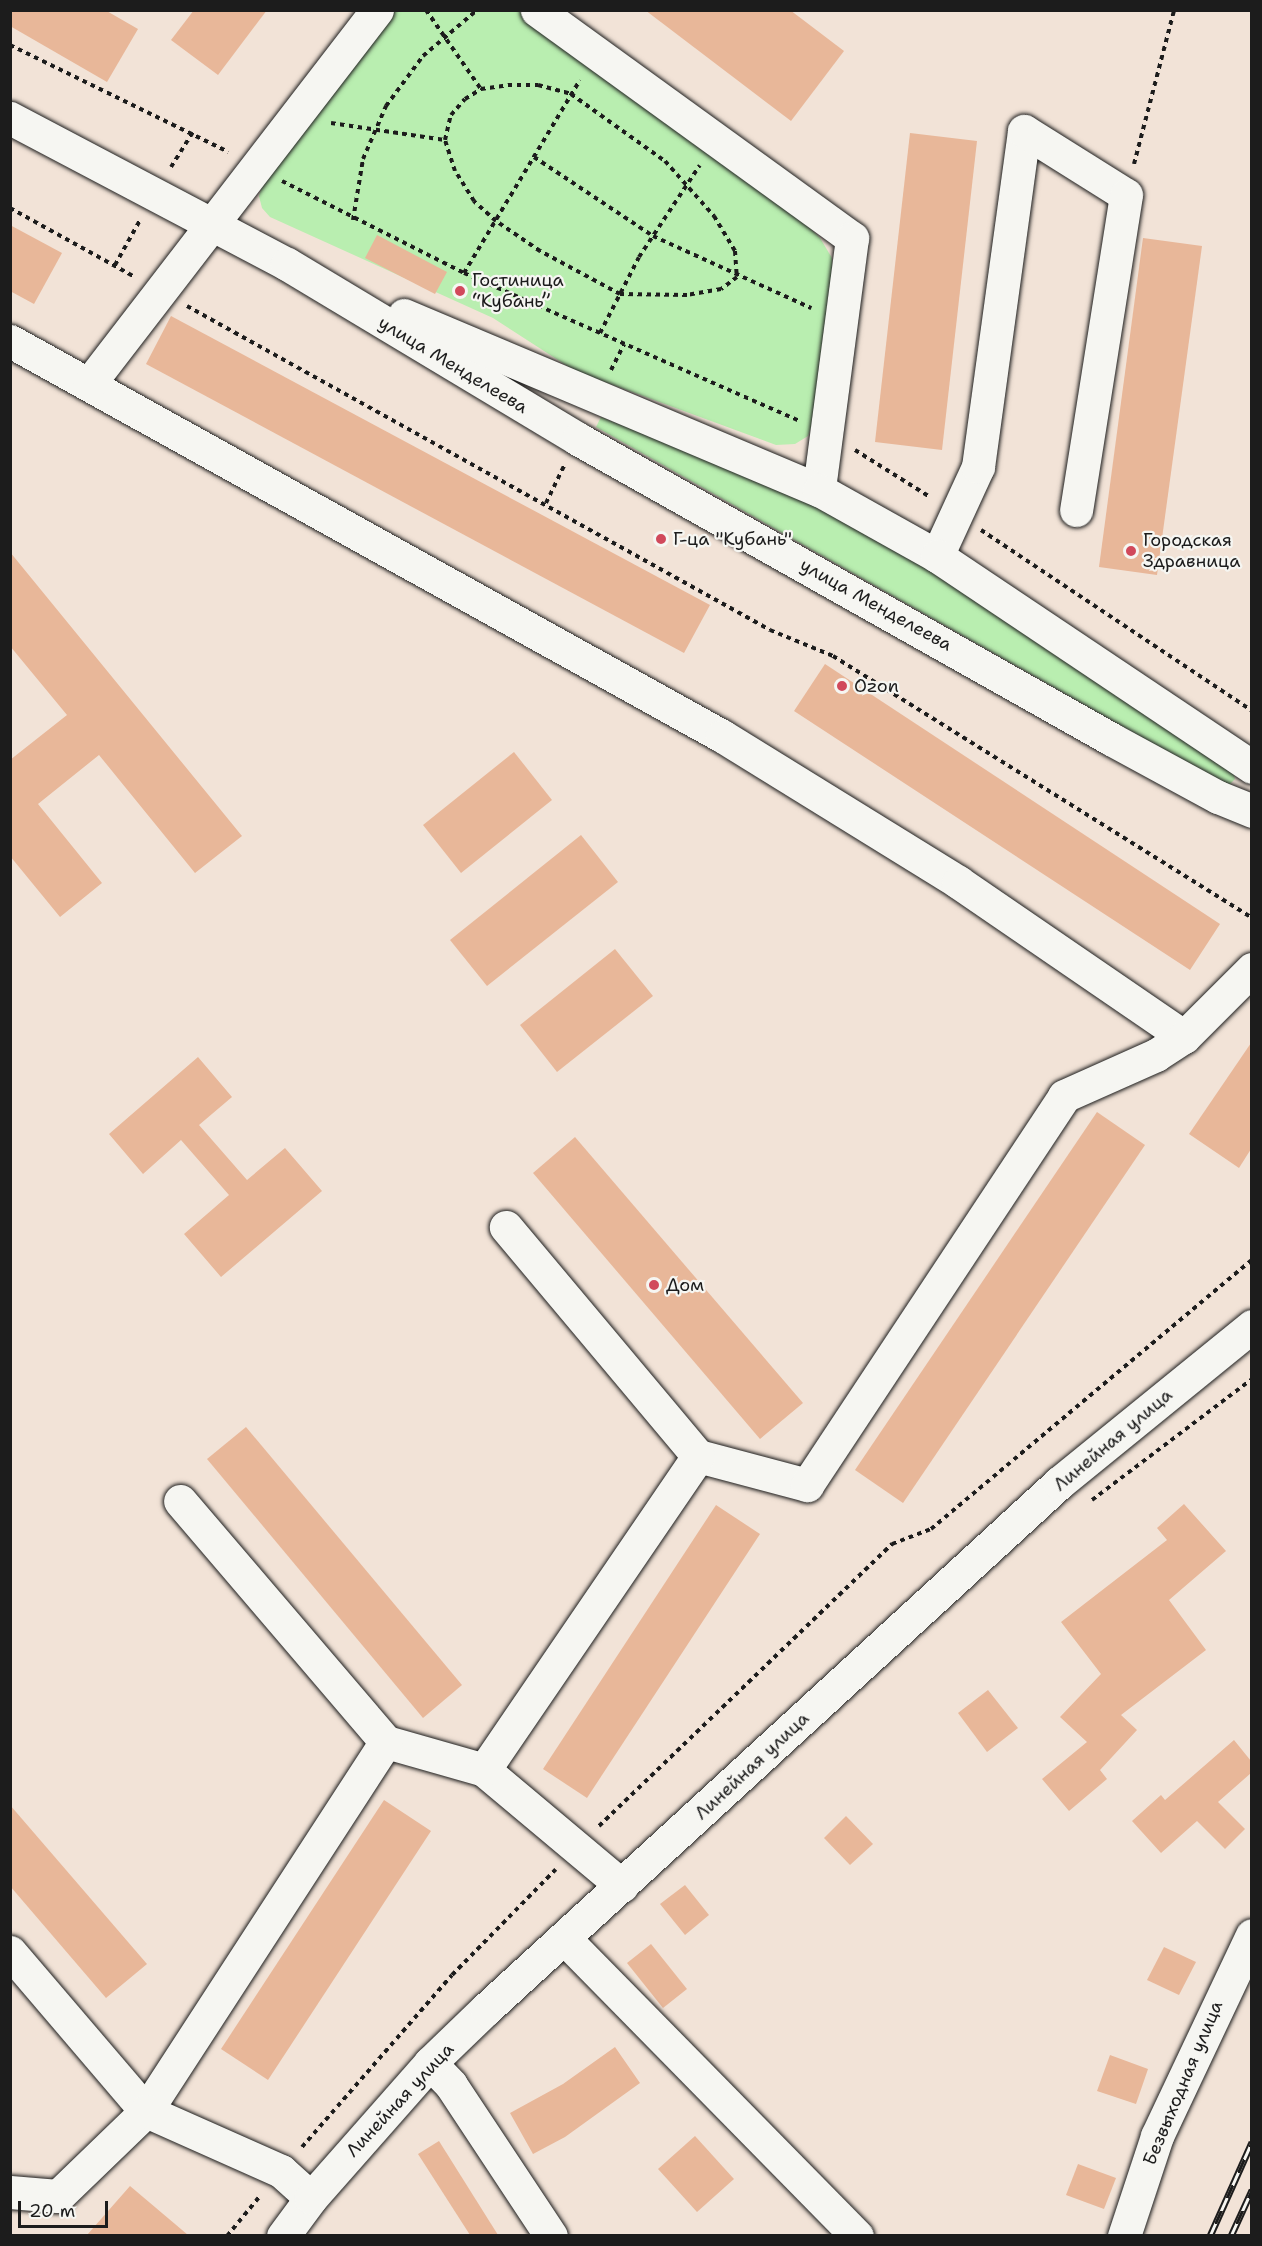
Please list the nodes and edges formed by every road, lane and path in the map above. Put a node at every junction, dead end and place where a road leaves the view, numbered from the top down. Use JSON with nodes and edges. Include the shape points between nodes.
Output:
{"nodes":[{"id":1,"x":377,"y":10,"type":"edge"},
{"id":2,"x":426,"y":10,"type":"edge"},
{"id":3,"x":477,"y":10,"type":"edge"},
{"id":4,"x":537,"y":10,"type":"edge"},
{"id":5,"x":1174,"y":10,"type":"edge"},
{"id":6,"x":444,"y":36,"type":"junction"},
{"id":7,"x":10,"y":45,"type":"edge"},
{"id":8,"x":596,"y":54,"type":"junction"},
{"id":9,"x":482,"y":88,"type":"junction"},
{"id":10,"x":571,"y":94,"type":"junction"},
{"id":11,"x":297,"y":117,"type":"junction"},
{"id":12,"x":10,"y":118,"type":"edge"},
{"id":13,"x":373,"y":131,"type":"junction"},
{"id":14,"x":445,"y":141,"type":"junction"},
{"id":15,"x":715,"y":142,"type":"junction"},
{"id":16,"x":534,"y":156,"type":"junction"},
{"id":17,"x":255,"y":167,"type":"junction"},
{"id":18,"x":688,"y":183,"type":"junction"},
{"id":19,"x":1126,"y":195,"type":"junction"},
{"id":20,"x":10,"y":208,"type":"edge"},
{"id":21,"x":353,"y":220,"type":"junction"},
{"id":22,"x":496,"y":221,"type":"junction"},
{"id":23,"x":212,"y":225,"type":"junction"},
{"id":24,"x":653,"y":236,"type":"junction"},
{"id":25,"x":287,"y":264,"type":"junction"},
{"id":26,"x":464,"y":273,"type":"junction"},
{"id":27,"x":737,"y":277,"type":"junction"},
{"id":28,"x":159,"y":291,"type":"junction"},
{"id":29,"x":620,"y":294,"type":"junction"},
{"id":30,"x":842,"y":321,"type":"junction"},
{"id":31,"x":600,"y":333,"type":"junction"},
{"id":32,"x":10,"y":341,"type":"edge"},
{"id":33,"x":89,"y":384,"type":"junction"},
{"id":34,"x":827,"y":433,"type":"junction"},
{"id":35,"x":819,"y":490,"type":"junction"},
{"id":36,"x":1076,"y":510,"type":"dead end"},
{"id":37,"x":955,"y":512,"type":"junction"},
{"id":38,"x":937,"y":556,"type":"junction"},
{"id":39,"x":1251,"y":711,"type":"edge"},
{"id":40,"x":1251,"y":767,"type":"edge"},
{"id":41,"x":1251,"y":811,"type":"edge"},
{"id":42,"x":1251,"y":918,"type":"edge"},
{"id":43,"x":1251,"y":969,"type":"edge"},
{"id":44,"x":1184,"y":1037,"type":"junction"},
{"id":45,"x":506,"y":1227,"type":"dead end"},
{"id":46,"x":1251,"y":1260,"type":"edge"},
{"id":47,"x":1251,"y":1326,"type":"edge"},
{"id":48,"x":698,"y":1456,"type":"junction"},
{"id":49,"x":180,"y":1501,"type":"dead end"},
{"id":50,"x":386,"y":1742,"type":"junction"},
{"id":51,"x":484,"y":1770,"type":"junction"},
{"id":52,"x":578,"y":1847,"type":"junction"},
{"id":53,"x":622,"y":1886,"type":"junction"},
{"id":54,"x":1251,"y":1935,"type":"edge"},
{"id":55,"x":564,"y":1938,"type":"junction"},
{"id":56,"x":10,"y":1952,"type":"edge"},
{"id":57,"x":430,"y":2063,"type":"junction"},
{"id":58,"x":147,"y":2111,"type":"junction"},
{"id":59,"x":281,"y":2171,"type":"junction"},
{"id":60,"x":10,"y":2192,"type":"edge"},
{"id":61,"x":311,"y":2198,"type":"junction"},
{"id":62,"x":227,"y":2235,"type":"edge"},
{"id":63,"x":283,"y":2235,"type":"edge"},
{"id":64,"x":551,"y":2235,"type":"edge"},
{"id":65,"x":857,"y":2235,"type":"edge"},
{"id":66,"x":1124,"y":2235,"type":"edge"}],
"edges":[{"from":1,"to":11,"type":"main road"},
{"from":2,"to":6,"type":"path"},
{"from":3,"to":6,"type":"path"},
{"from":4,"to":8,"type":"main road"},
{"from":5,"to":19,"type":"path"},
{"from":6,"to":9,"type":"path"},
{"from":6,"to":13,"type":"path","via":[[403,82]]},
{"from":7,"to":17,"type":"path","via":[[193,132]]},
{"from":8,"to":10,"type":"path"},
{"from":8,"to":15,"type":"main road"},
{"from":9,"to":10,"type":"path","via":[[538,85]]},
{"from":9,"to":14,"type":"path","via":[[451,115]]},
{"from":10,"to":16,"type":"path"},
{"from":10,"to":18,"type":"path","via":[[638,140]]},
{"from":11,"to":13,"type":"path"},
{"from":11,"to":17,"type":"main road"},
{"from":12,"to":23,"type":"main road","name":"улица Менделеева"},
{"from":13,"to":14,"type":"path"},
{"from":13,"to":21,"type":"path","via":[[363,159]]},
{"from":14,"to":22,"type":"path","via":[[455,171],[474,201]]},
{"from":15,"to":18,"type":"path"},
{"from":15,"to":30,"type":"main road","via":[[852,238]]},
{"from":16,"to":22,"type":"path"},
{"from":16,"to":24,"type":"path"},
{"from":17,"to":21,"type":"path"},
{"from":17,"to":23,"type":"main road"},
{"from":18,"to":24,"type":"path"},
{"from":18,"to":27,"type":"path","via":[[735,251]]},
{"from":19,"to":36,"type":"main road"},
{"from":19,"to":37,"type":"main road","via":[[1024,131],[978,467]]},
{"from":20,"to":28,"type":"path"},
{"from":21,"to":26,"type":"path"},
{"from":22,"to":26,"type":"path"},
{"from":22,"to":29,"type":"path","via":[[549,257]]},
{"from":23,"to":25,"type":"main road","name":"улица Менделеева"},
{"from":23,"to":28,"type":"main road"},
{"from":24,"to":27,"type":"path"},
{"from":24,"to":29,"type":"path"},
{"from":25,"to":35,"type":"main road","name":"улица Менделеева"},
{"from":25,"to":41,"type":"main road","name":"улица Менделеева","via":[[578,439],[1131,749]]},
{"from":26,"to":31,"type":"path"},
{"from":27,"to":29,"type":"path","via":[[721,289],[687,295]]},
{"from":27,"to":30,"type":"path"},
{"from":28,"to":33,"type":"main road"},
{"from":28,"to":42,"type":"path","via":[[770,630],[833,656]]},
{"from":29,"to":31,"type":"path"},
{"from":30,"to":34,"type":"main road"},
{"from":31,"to":34,"type":"path"},
{"from":32,"to":33,"type":"main road"},
{"from":33,"to":44,"type":"main road","via":[[722,736],[958,882]]},
{"from":34,"to":35,"type":"main road"},
{"from":34,"to":37,"type":"path"},
{"from":35,"to":38,"type":"main road","name":"улица Менделеева"},
{"from":37,"to":38,"type":"main road"},
{"from":37,"to":39,"type":"path"},
{"from":38,"to":40,"type":"main road","name":"улица Менделеева"},
{"from":43,"to":44,"type":"main road"},
{"from":44,"to":48,"type":"main road","via":[[1156,1055],[1064,1096],[807,1485]]},
{"from":45,"to":48,"type":"main road"},
{"from":46,"to":52,"type":"path","via":[[931,1529],[892,1544],[795,1632]]},
{"from":47,"to":53,"type":"main road","name":"Линейная улица","via":[[1059,1483]]},
{"from":48,"to":51,"type":"main road"},
{"from":49,"to":50,"type":"main road"},
{"from":50,"to":51,"type":"main road"},
{"from":50,"to":58,"type":"main road"},
{"from":51,"to":52,"type":"main road"},
{"from":52,"to":53,"type":"main road"},
{"from":52,"to":59,"type":"path","via":[[452,1975]]},
{"from":53,"to":55,"type":"main road","name":"Линейная улица"},
{"from":54,"to":66,"type":"main road","name":"Безвыходная улица","via":[[1157,2136]]},
{"from":55,"to":57,"type":"main road","name":"Линейная улица"},
{"from":55,"to":65,"type":"main road"},
{"from":56,"to":58,"type":"main road"},
{"from":57,"to":61,"type":"main road","name":"Линейная улица"},
{"from":57,"to":64,"type":"main road","via":[[458,2094]]},
{"from":58,"to":59,"type":"main road"},
{"from":58,"to":60,"type":"main road","via":[[58,2196]]},
{"from":59,"to":61,"type":"main road"},
{"from":59,"to":62,"type":"path"},
{"from":61,"to":63,"type":"main road","name":"Линейная улица"}]}
